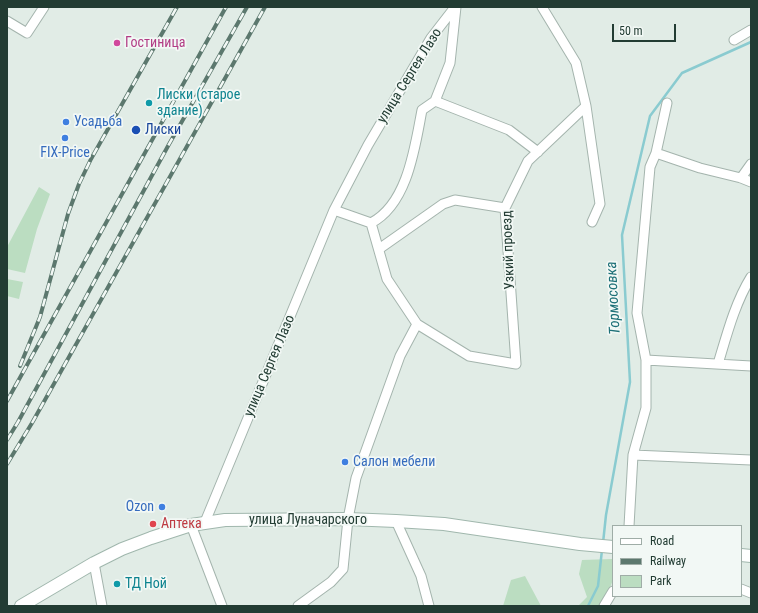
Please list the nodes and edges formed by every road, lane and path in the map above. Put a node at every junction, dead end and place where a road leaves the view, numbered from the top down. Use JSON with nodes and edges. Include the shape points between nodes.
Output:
{"nodes":[{"id":1,"x":44,"y":7,"type":"edge"},
{"id":2,"x":456,"y":7,"type":"edge"},
{"id":3,"x":542,"y":7,"type":"edge"},
{"id":4,"x":7,"y":21,"type":"edge"},
{"id":5,"x":751,"y":30,"type":"edge"},
{"id":6,"x":734,"y":40,"type":"dead end"},
{"id":7,"x":435,"y":101,"type":"junction"},
{"id":8,"x":667,"y":103,"type":"dead end"},
{"id":9,"x":586,"y":106,"type":"junction"},
{"id":10,"x":538,"y":152,"type":"junction"},
{"id":11,"x":656,"y":153,"type":"junction"},
{"id":12,"x":751,"y":164,"type":"edge"},
{"id":13,"x":742,"y":178,"type":"junction"},
{"id":14,"x":751,"y":182,"type":"edge"},
{"id":15,"x":505,"y":208,"type":"junction"},
{"id":16,"x":334,"y":210,"type":"junction"},
{"id":17,"x":592,"y":222,"type":"dead end"},
{"id":18,"x":371,"y":223,"type":"junction"},
{"id":19,"x":379,"y":248,"type":"junction"},
{"id":20,"x":751,"y":277,"type":"edge"},
{"id":21,"x":417,"y":324,"type":"junction"},
{"id":22,"x":646,"y":360,"type":"junction"},
{"id":23,"x":718,"y":364,"type":"junction"},
{"id":24,"x":751,"y":366,"type":"edge"},
{"id":25,"x":633,"y":455,"type":"junction"},
{"id":26,"x":751,"y":460,"type":"edge"},
{"id":27,"x":348,"y":519,"type":"junction"},
{"id":28,"x":396,"y":521,"type":"junction"},
{"id":29,"x":205,"y":522,"type":"junction"},
{"id":30,"x":629,"y":525,"type":"edge"},
{"id":31,"x":191,"y":526,"type":"junction"},
{"id":32,"x":612,"y":547,"type":"edge"},
{"id":33,"x":94,"y":563,"type":"junction"},
{"id":34,"x":612,"y":593,"type":"edge"},
{"id":35,"x":21,"y":606,"type":"edge"},
{"id":36,"x":102,"y":606,"type":"edge"},
{"id":37,"x":222,"y":606,"type":"edge"},
{"id":38,"x":298,"y":606,"type":"edge"},
{"id":39,"x":429,"y":606,"type":"edge"},
{"id":40,"x":604,"y":606,"type":"edge"}],
"edges":[{"from":1,"to":4,"type":"street","via":[[27,33]]},
{"from":2,"to":7,"type":"street","name":"улица Сергея Лазо","via":[[450,63]]},
{"from":2,"to":16,"type":"street","name":"улица Сергея Лазо","via":[[431,38],[400,89]]},
{"from":3,"to":9,"type":"street","via":[[576,63]]},
{"from":5,"to":6,"type":"street"},
{"from":7,"to":10,"type":"street","via":[[509,130]]},
{"from":7,"to":18,"type":"street","name":"улица Сергея Лазо","via":[[422,110],[413,158],[399,196],[380,218]]},
{"from":8,"to":11,"type":"street"},
{"from":9,"to":10,"type":"street","name":"Узкий проезд"},
{"from":9,"to":17,"type":"street","via":[[600,204]]},
{"from":10,"to":15,"type":"street","name":"Узкий проезд","via":[[528,161]]},
{"from":11,"to":13,"type":"street","via":[[700,168]]},
{"from":11,"to":22,"type":"street","via":[[650,167],[637,313]]},
{"from":12,"to":13,"type":"street"},
{"from":13,"to":14,"type":"street"},
{"from":15,"to":19,"type":"street","via":[[455,200],[443,204]]},
{"from":15,"to":21,"type":"street","name":"Узкий проезд","via":[[516,364],[469,356]]},
{"from":16,"to":18,"type":"street"},
{"from":16,"to":29,"type":"street","name":"улица Сергея Лазо"},
{"from":18,"to":19,"type":"street"},
{"from":19,"to":21,"type":"street","via":[[387,278]]},
{"from":20,"to":23,"type":"street","via":[[727,332]]},
{"from":21,"to":27,"type":"street","via":[[400,356],[356,478]]},
{"from":22,"to":23,"type":"street"},
{"from":22,"to":25,"type":"street","via":[[646,408]]},
{"from":23,"to":24,"type":"street"},
{"from":25,"to":26,"type":"street"},
{"from":25,"to":30,"type":"street"},
{"from":27,"to":28,"type":"main road","name":"улица Луначарского"},
{"from":27,"to":29,"type":"main road","name":"улица Луначарского"},
{"from":27,"to":38,"type":"street","via":[[343,569],[331,582]]},
{"from":28,"to":32,"type":"main road","name":"улица Луначарского","via":[[444,524]]},
{"from":28,"to":39,"type":"street","via":[[421,576]]},
{"from":29,"to":31,"type":"main road","name":"улица Луначарского"},
{"from":31,"to":33,"type":"main road","name":"улица Луначарского","via":[[122,549]]},
{"from":31,"to":37,"type":"street"},
{"from":33,"to":35,"type":"main road","name":"улица Луначарского"},
{"from":33,"to":36,"type":"street"},
{"from":34,"to":40,"type":"street"}]}
